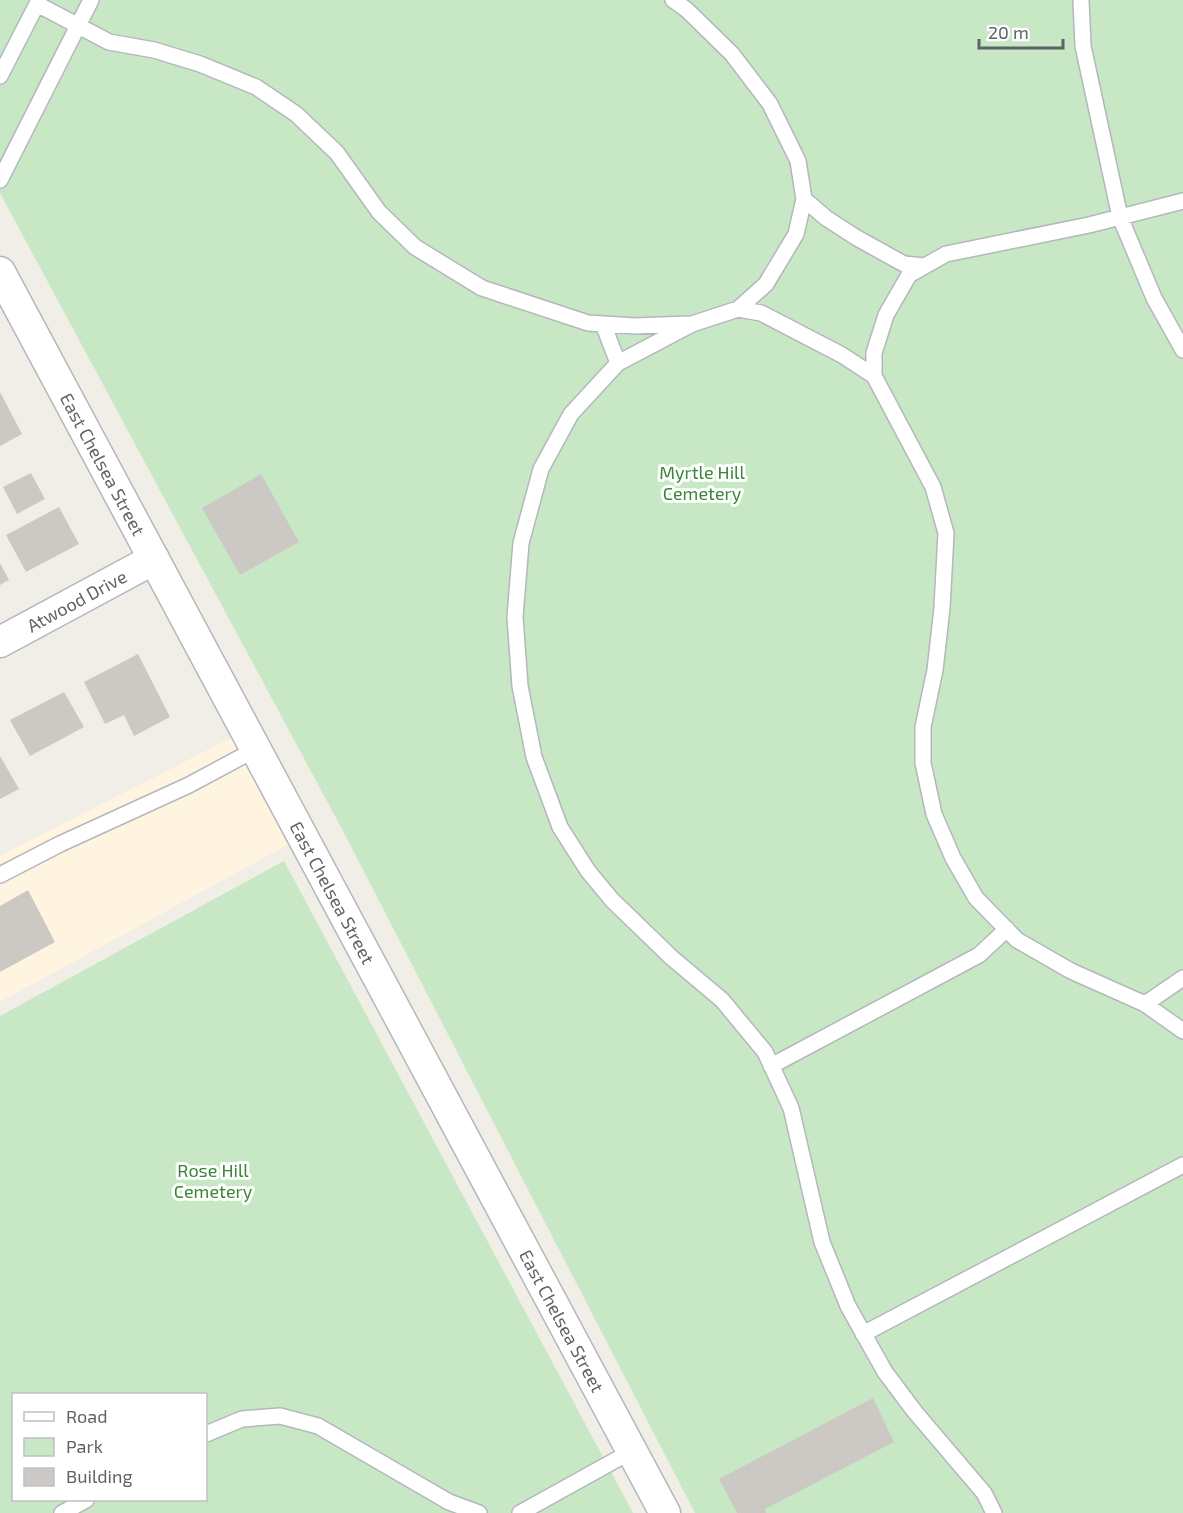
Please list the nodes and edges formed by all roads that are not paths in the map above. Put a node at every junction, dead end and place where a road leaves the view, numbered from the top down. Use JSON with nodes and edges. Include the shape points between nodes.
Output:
{"nodes":[{"id":1,"x":92,"y":0,"type":"edge"},
{"id":2,"x":673,"y":0,"type":"edge"},
{"id":3,"x":1081,"y":0,"type":"edge"},
{"id":4,"x":38,"y":2,"type":"edge"},
{"id":5,"x":78,"y":26,"type":"junction"},
{"id":6,"x":0,"y":76,"type":"edge"},
{"id":7,"x":0,"y":180,"type":"edge"},
{"id":8,"x":804,"y":199,"type":"junction"},
{"id":9,"x":1183,"y":201,"type":"edge"},
{"id":10,"x":1120,"y":217,"type":"junction"},
{"id":11,"x":924,"y":266,"type":"junction"},
{"id":12,"x":2,"y":282,"type":"edge"},
{"id":13,"x":738,"y":309,"type":"junction"},
{"id":14,"x":603,"y":324,"type":"junction"},
{"id":15,"x":692,"y":324,"type":"junction"},
{"id":16,"x":1183,"y":350,"type":"edge"},
{"id":17,"x":618,"y":363,"type":"junction"},
{"id":18,"x":874,"y":375,"type":"junction"},
{"id":19,"x":154,"y":559,"type":"junction"},
{"id":20,"x":0,"y":642,"type":"edge"},
{"id":21,"x":256,"y":749,"type":"junction"},
{"id":22,"x":0,"y":875,"type":"edge"},
{"id":23,"x":1006,"y":929,"type":"junction"},
{"id":24,"x":1183,"y":978,"type":"edge"},
{"id":25,"x":1145,"y":1004,"type":"junction"},
{"id":26,"x":1183,"y":1032,"type":"edge"},
{"id":27,"x":771,"y":1066,"type":"junction"},
{"id":28,"x":1183,"y":1165,"type":"edge"},
{"id":29,"x":863,"y":1334,"type":"junction"},
{"id":30,"x":207,"y":1434,"type":"edge"},
{"id":31,"x":632,"y":1450,"type":"junction"},
{"id":32,"x":84,"y":1501,"type":"edge"},
{"id":33,"x":62,"y":1513,"type":"edge"},
{"id":34,"x":479,"y":1513,"type":"edge"},
{"id":35,"x":520,"y":1513,"type":"edge"},
{"id":36,"x":665,"y":1513,"type":"edge"},
{"id":37,"x":994,"y":1513,"type":"edge"}],
"edges":[{"from":1,"to":5,"type":"lane"},
{"from":2,"to":8,"type":"lane","via":[[732,54],[770,104],[798,161]]},
{"from":3,"to":10,"type":"lane","via":[[1083,46]]},
{"from":4,"to":5,"type":"lane"},
{"from":4,"to":6,"type":"lane"},
{"from":5,"to":7,"type":"lane"},
{"from":5,"to":14,"type":"lane","via":[[108,42],[154,50],[256,87],[296,114],[337,153],[379,212],[415,247],[482,288],[588,323]]},
{"from":8,"to":11,"type":"lane","via":[[857,238],[904,264]]},
{"from":8,"to":13,"type":"lane","via":[[795,234],[766,284]]},
{"from":9,"to":10,"type":"lane"},
{"from":10,"to":11,"type":"lane","via":[[946,254]]},
{"from":10,"to":16,"type":"lane","via":[[1154,298]]},
{"from":11,"to":18,"type":"lane","via":[[909,275],[886,315],[874,353]]},
{"from":12,"to":19,"type":"street","name":"East Chelsea Street"},
{"from":13,"to":15,"type":"lane"},
{"from":13,"to":18,"type":"lane","via":[[761,313]]},
{"from":14,"to":15,"type":"lane"},
{"from":14,"to":17,"type":"lane"},
{"from":15,"to":17,"type":"lane"},
{"from":17,"to":27,"type":"lane","via":[[571,414],[541,469],[521,543],[515,616],[520,687],[534,757],[560,827],[588,871],[663,950],[722,1000],[765,1052]]},
{"from":18,"to":23,"type":"lane","via":[[933,487],[946,533],[942,608],[923,727],[923,763],[934,814],[976,898]]},
{"from":19,"to":20,"type":"street","name":"Atwood Drive"},
{"from":19,"to":21,"type":"street","name":"East Chelsea Street"},
{"from":21,"to":22,"type":"lane"},
{"from":21,"to":31,"type":"street","name":"East Chelsea Street"},
{"from":23,"to":25,"type":"lane","via":[[1017,940],[1071,971]]},
{"from":23,"to":27,"type":"lane","via":[[980,956]]},
{"from":24,"to":25,"type":"lane"},
{"from":25,"to":26,"type":"lane"},
{"from":27,"to":29,"type":"lane","via":[[791,1108],[822,1242]]},
{"from":28,"to":29,"type":"lane"},
{"from":29,"to":37,"type":"lane","via":[[885,1372],[984,1493]]},
{"from":30,"to":34,"type":"lane","via":[[242,1419],[280,1416],[318,1425],[449,1502]]},
{"from":31,"to":35,"type":"lane"},
{"from":31,"to":36,"type":"street","name":"East Chelsea Street"},
{"from":32,"to":33,"type":"lane"}]}
